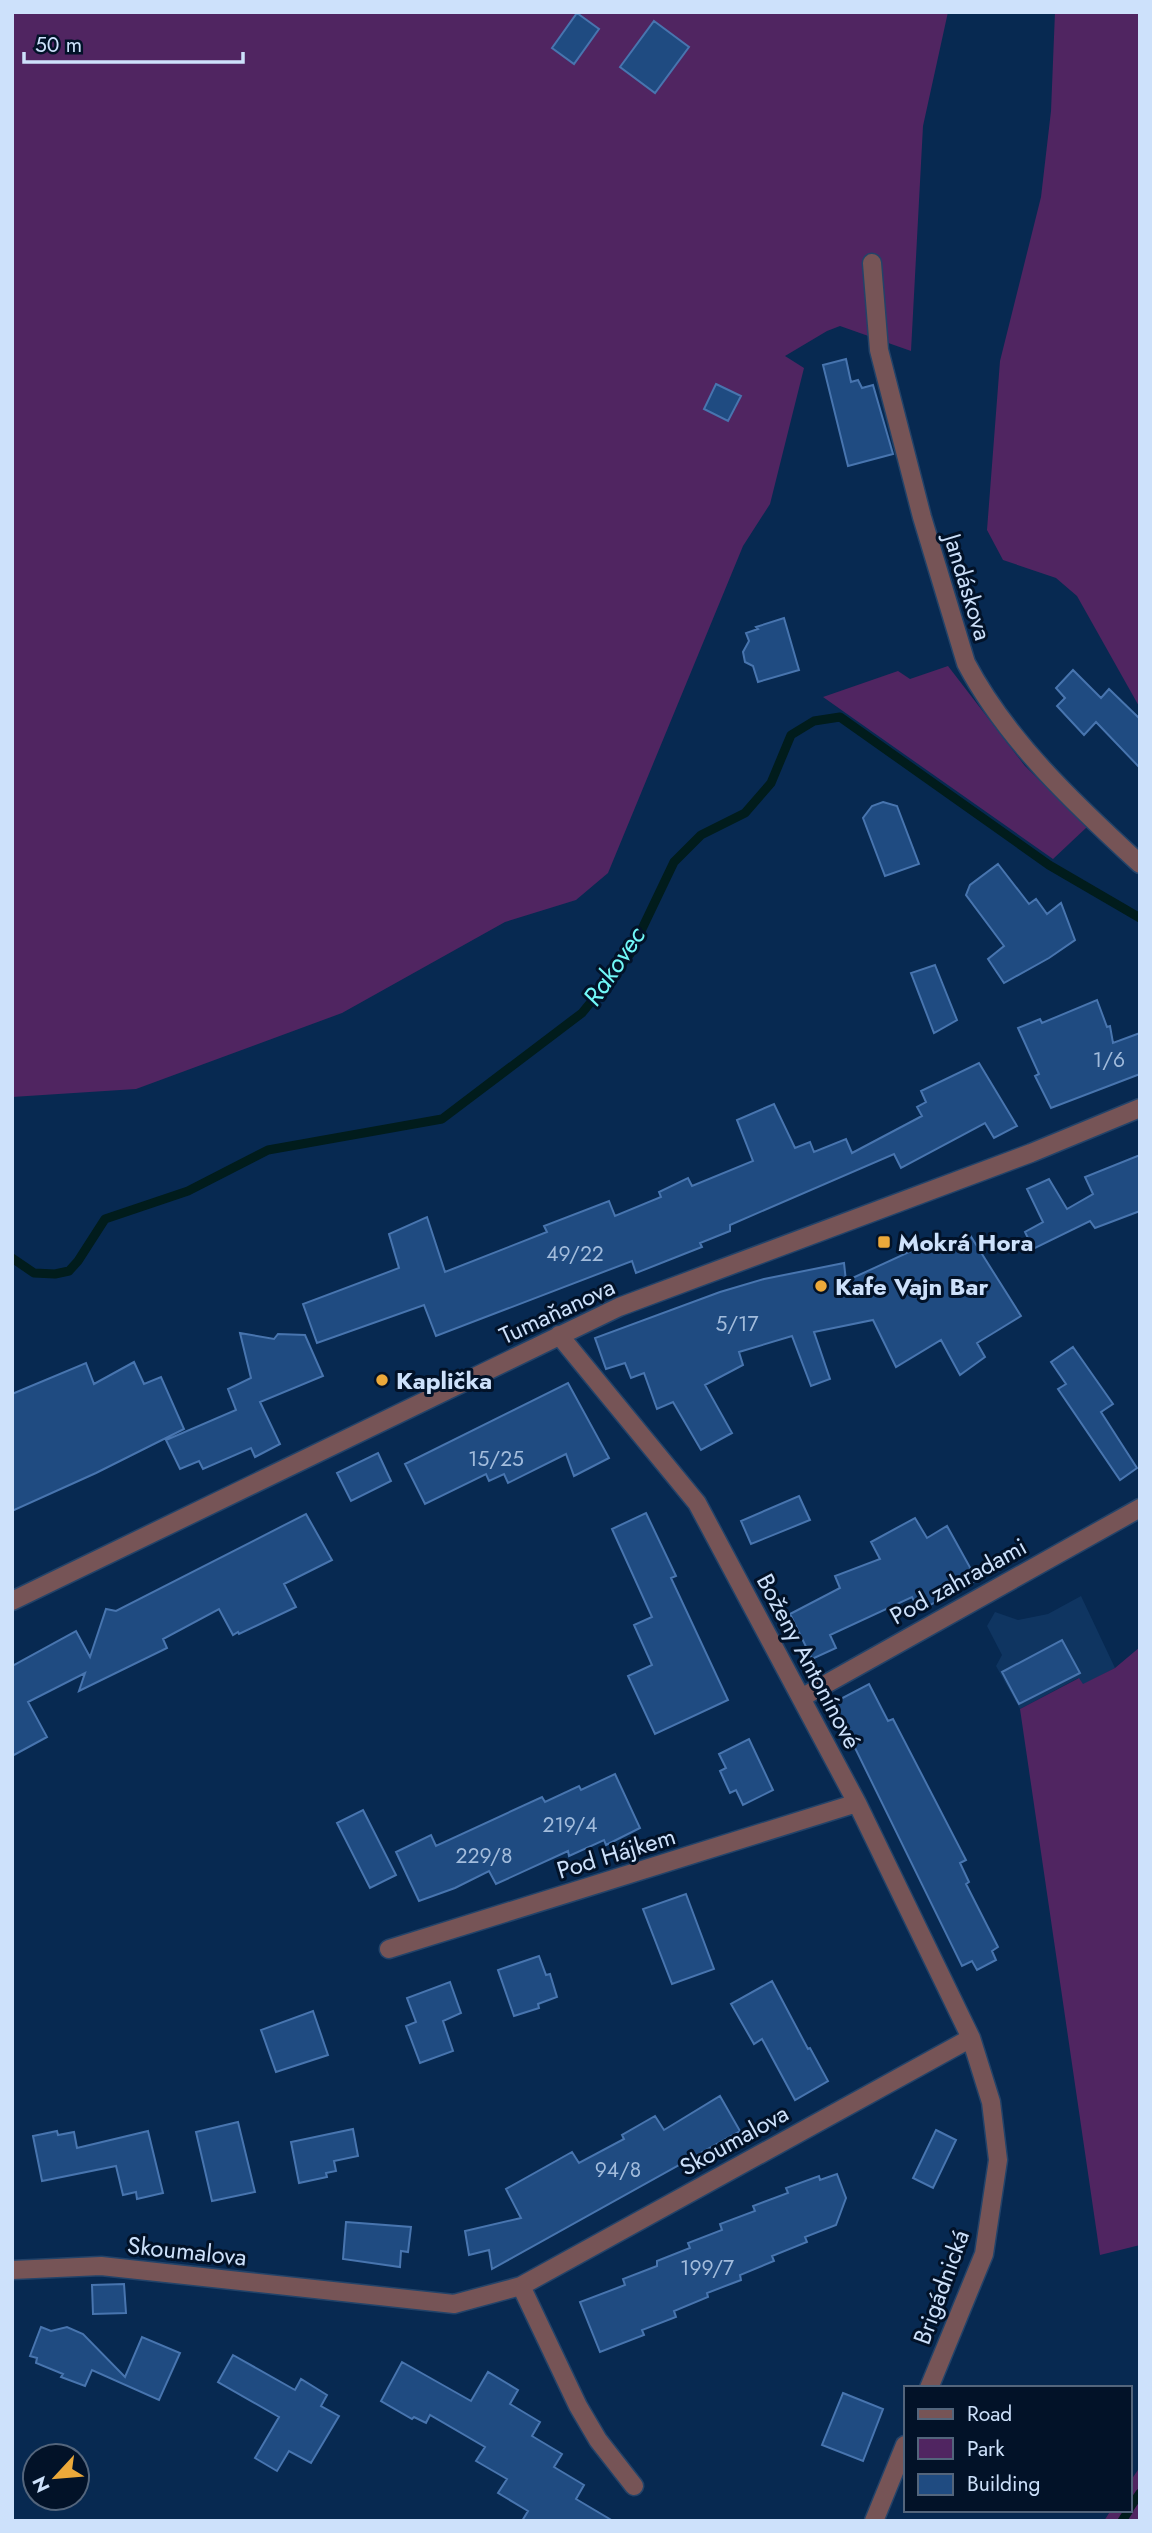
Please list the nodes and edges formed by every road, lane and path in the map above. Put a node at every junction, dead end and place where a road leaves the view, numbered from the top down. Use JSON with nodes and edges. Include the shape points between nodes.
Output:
{"nodes":[{"id":1,"x":872,"y":263,"type":"dead end"},
{"id":2,"x":1140,"y":864,"type":"edge"},
{"id":3,"x":1140,"y":1108,"type":"edge"},
{"id":4,"x":559,"y":1335,"type":"junction"},
{"id":5,"x":1140,"y":1508,"type":"edge"},
{"id":6,"x":12,"y":1601,"type":"edge"},
{"id":7,"x":801,"y":1698,"type":"junction"},
{"id":8,"x":856,"y":1803,"type":"junction"},
{"id":9,"x":389,"y":1949,"type":"dead end"},
{"id":10,"x":971,"y":2038,"type":"junction"},
{"id":11,"x":12,"y":2270,"type":"edge"},
{"id":12,"x":521,"y":2286,"type":"junction"},
{"id":13,"x":930,"y":2386,"type":"edge"},
{"id":14,"x":904,"y":2447,"type":"edge"},
{"id":15,"x":634,"y":2486,"type":"dead end"},
{"id":16,"x":874,"y":2521,"type":"edge"}],
"edges":[{"from":1,"to":2,"type":"street","name":"Jandáskova","via":[[879,350],[966,663],[1020,744]]},
{"from":3,"to":4,"type":"street","name":"Tumaňanova","via":[[620,1307]]},
{"from":4,"to":6,"type":"street","name":"Tumaňanova"},
{"from":4,"to":7,"type":"street","name":"Boženy Antonínové","via":[[697,1503]]},
{"from":5,"to":7,"type":"street","name":"Pod zahradami"},
{"from":7,"to":8,"type":"street","name":"Boženy Antonínové"},
{"from":8,"to":9,"type":"street","name":"Pod Hájkem"},
{"from":8,"to":10,"type":"street","name":"Boženy Antonínové"},
{"from":10,"to":12,"type":"street","name":"Skoumalova"},
{"from":10,"to":13,"type":"street","name":"Brigádnická","via":[[991,2102],[998,2160],[984,2254]]},
{"from":11,"to":12,"type":"street","name":"Skoumalova","via":[[101,2266],[454,2304]]},
{"from":12,"to":15,"type":"street","via":[[578,2406]]},
{"from":14,"to":16,"type":"street"}]}
